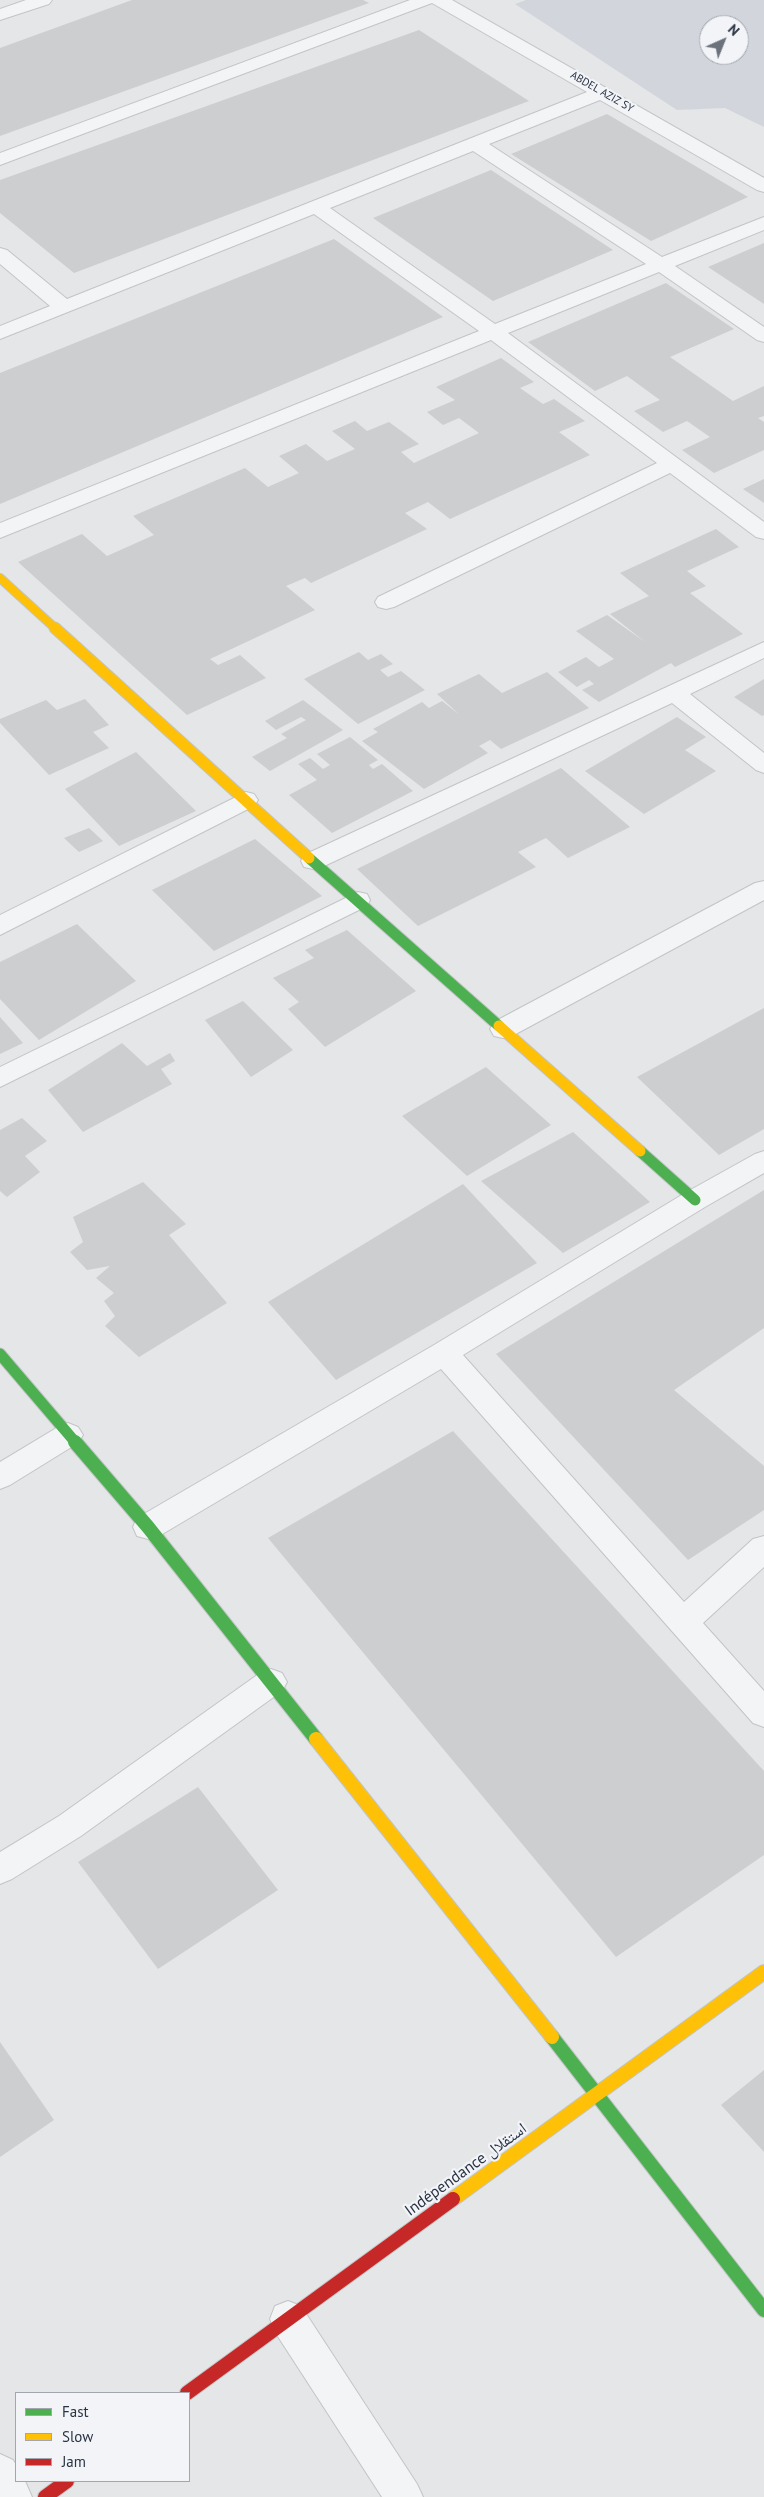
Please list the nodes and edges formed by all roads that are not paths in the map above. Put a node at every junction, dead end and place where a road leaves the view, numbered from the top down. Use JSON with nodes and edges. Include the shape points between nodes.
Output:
{"nodes":[{"id":1,"x":426,"y":0,"type":"edge"},
{"id":2,"x":478,"y":0,"type":"edge"},
{"id":3,"x":29,"y":2,"type":"edge"},
{"id":4,"x":446,"y":4,"type":"edge"},
{"id":5,"x":0,"y":15,"type":"edge"},
{"id":6,"x":603,"y":92,"type":"junction"},
{"id":7,"x":474,"y":144,"type":"junction"},
{"id":8,"x":0,"y":159,"type":"edge"},
{"id":9,"x":764,"y":186,"type":"edge"},
{"id":10,"x":316,"y":207,"type":"junction"},
{"id":11,"x":764,"y":223,"type":"edge"},
{"id":12,"x":0,"y":254,"type":"edge"},
{"id":13,"x":660,"y":264,"type":"junction"},
{"id":14,"x":64,"y":308,"type":"junction"},
{"id":15,"x":492,"y":331,"type":"junction"},
{"id":16,"x":0,"y":333,"type":"edge"},
{"id":17,"x":764,"y":336,"type":"edge"},
{"id":18,"x":672,"y":464,"type":"junction"},
{"id":19,"x":0,"y":531,"type":"edge"},
{"id":20,"x":764,"y":532,"type":"edge"},
{"id":21,"x":0,"y":578,"type":"edge"},
{"id":22,"x":386,"y":602,"type":"dead end"},
{"id":23,"x":764,"y":649,"type":"edge"},
{"id":24,"x":674,"y":693,"type":"junction"},
{"id":25,"x":764,"y":766,"type":"edge"},
{"id":26,"x":246,"y":800,"type":"junction"},
{"id":27,"x":313,"y":861,"type":"junction"},
{"id":28,"x":764,"y":889,"type":"edge"},
{"id":29,"x":358,"y":900,"type":"junction"},
{"id":30,"x":0,"y":926,"type":"edge"},
{"id":31,"x":503,"y":1030,"type":"junction"},
{"id":32,"x":0,"y":1078,"type":"edge"},
{"id":33,"x":764,"y":1161,"type":"edge"},
{"id":34,"x":695,"y":1200,"type":"junction"},
{"id":35,"x":444,"y":1353,"type":"junction"},
{"id":36,"x":0,"y":1354,"type":"edge"},
{"id":37,"x":68,"y":1435,"type":"junction"},
{"id":38,"x":0,"y":1476,"type":"edge"},
{"id":39,"x":148,"y":1527,"type":"junction"},
{"id":40,"x":764,"y":1548,"type":"edge"},
{"id":41,"x":683,"y":1622,"type":"junction"},
{"id":42,"x":271,"y":1682,"type":"junction"},
{"id":43,"x":764,"y":1713,"type":"edge"},
{"id":44,"x":0,"y":1869,"type":"edge"},
{"id":45,"x":764,"y":1972,"type":"edge"},
{"id":46,"x":597,"y":2094,"type":"junction"},
{"id":47,"x":764,"y":2310,"type":"edge"},
{"id":48,"x":288,"y":2319,"type":"junction"},
{"id":49,"x":188,"y":2392,"type":"edge"},
{"id":50,"x":0,"y":2473,"type":"edge"},
{"id":51,"x":66,"y":2482,"type":"edge"},
{"id":52,"x":13,"y":2497,"type":"edge"},
{"id":53,"x":45,"y":2497,"type":"edge"},
{"id":54,"x":404,"y":2497,"type":"edge"}],
"edges":[{"from":1,"to":8,"type":"street"},
{"from":2,"to":4,"type":"street"},
{"from":3,"to":5,"type":"street"},
{"from":4,"to":6,"type":"street","name":"ABDEL AZIZ SY"},
{"from":6,"to":7,"type":"street"},
{"from":6,"to":9,"type":"street","name":"ABDEL AZIZ SY"},
{"from":7,"to":10,"type":"street"},
{"from":7,"to":13,"type":"street"},
{"from":10,"to":14,"type":"street"},
{"from":10,"to":15,"type":"street"},
{"from":11,"to":13,"type":"street"},
{"from":12,"to":14,"type":"street"},
{"from":13,"to":15,"type":"street"},
{"from":13,"to":17,"type":"street"},
{"from":14,"to":16,"type":"street"},
{"from":15,"to":18,"type":"street"},
{"from":15,"to":19,"type":"street"},
{"from":18,"to":20,"type":"street"},
{"from":18,"to":22,"type":"street"},
{"from":21,"to":26,"type":"street"},
{"from":23,"to":24,"type":"street"},
{"from":24,"to":25,"type":"street"},
{"from":24,"to":27,"type":"street"},
{"from":26,"to":27,"type":"street"},
{"from":26,"to":30,"type":"street"},
{"from":27,"to":29,"type":"street"},
{"from":28,"to":31,"type":"street"},
{"from":29,"to":31,"type":"street"},
{"from":29,"to":32,"type":"street"},
{"from":31,"to":34,"type":"street"},
{"from":33,"to":34,"type":"street"},
{"from":34,"to":35,"type":"street"},
{"from":35,"to":39,"type":"street"},
{"from":35,"to":41,"type":"street"},
{"from":36,"to":37,"type":"street"},
{"from":37,"to":38,"type":"street"},
{"from":37,"to":39,"type":"street"},
{"from":39,"to":42,"type":"street"},
{"from":40,"to":41,"type":"street"},
{"from":41,"to":43,"type":"street"},
{"from":42,"to":44,"type":"street","via":[[70,1826]]},
{"from":42,"to":46,"type":"street"},
{"from":45,"to":46,"type":"street","name":"Indépendance استقلال"},
{"from":46,"to":47,"type":"street"},
{"from":46,"to":48,"type":"street","name":"Indépendance استقلال"},
{"from":48,"to":49,"type":"street","name":"Indépendance استقلال"},
{"from":48,"to":54,"type":"street"},
{"from":50,"to":52,"type":"street"},
{"from":51,"to":53,"type":"street"}]}
